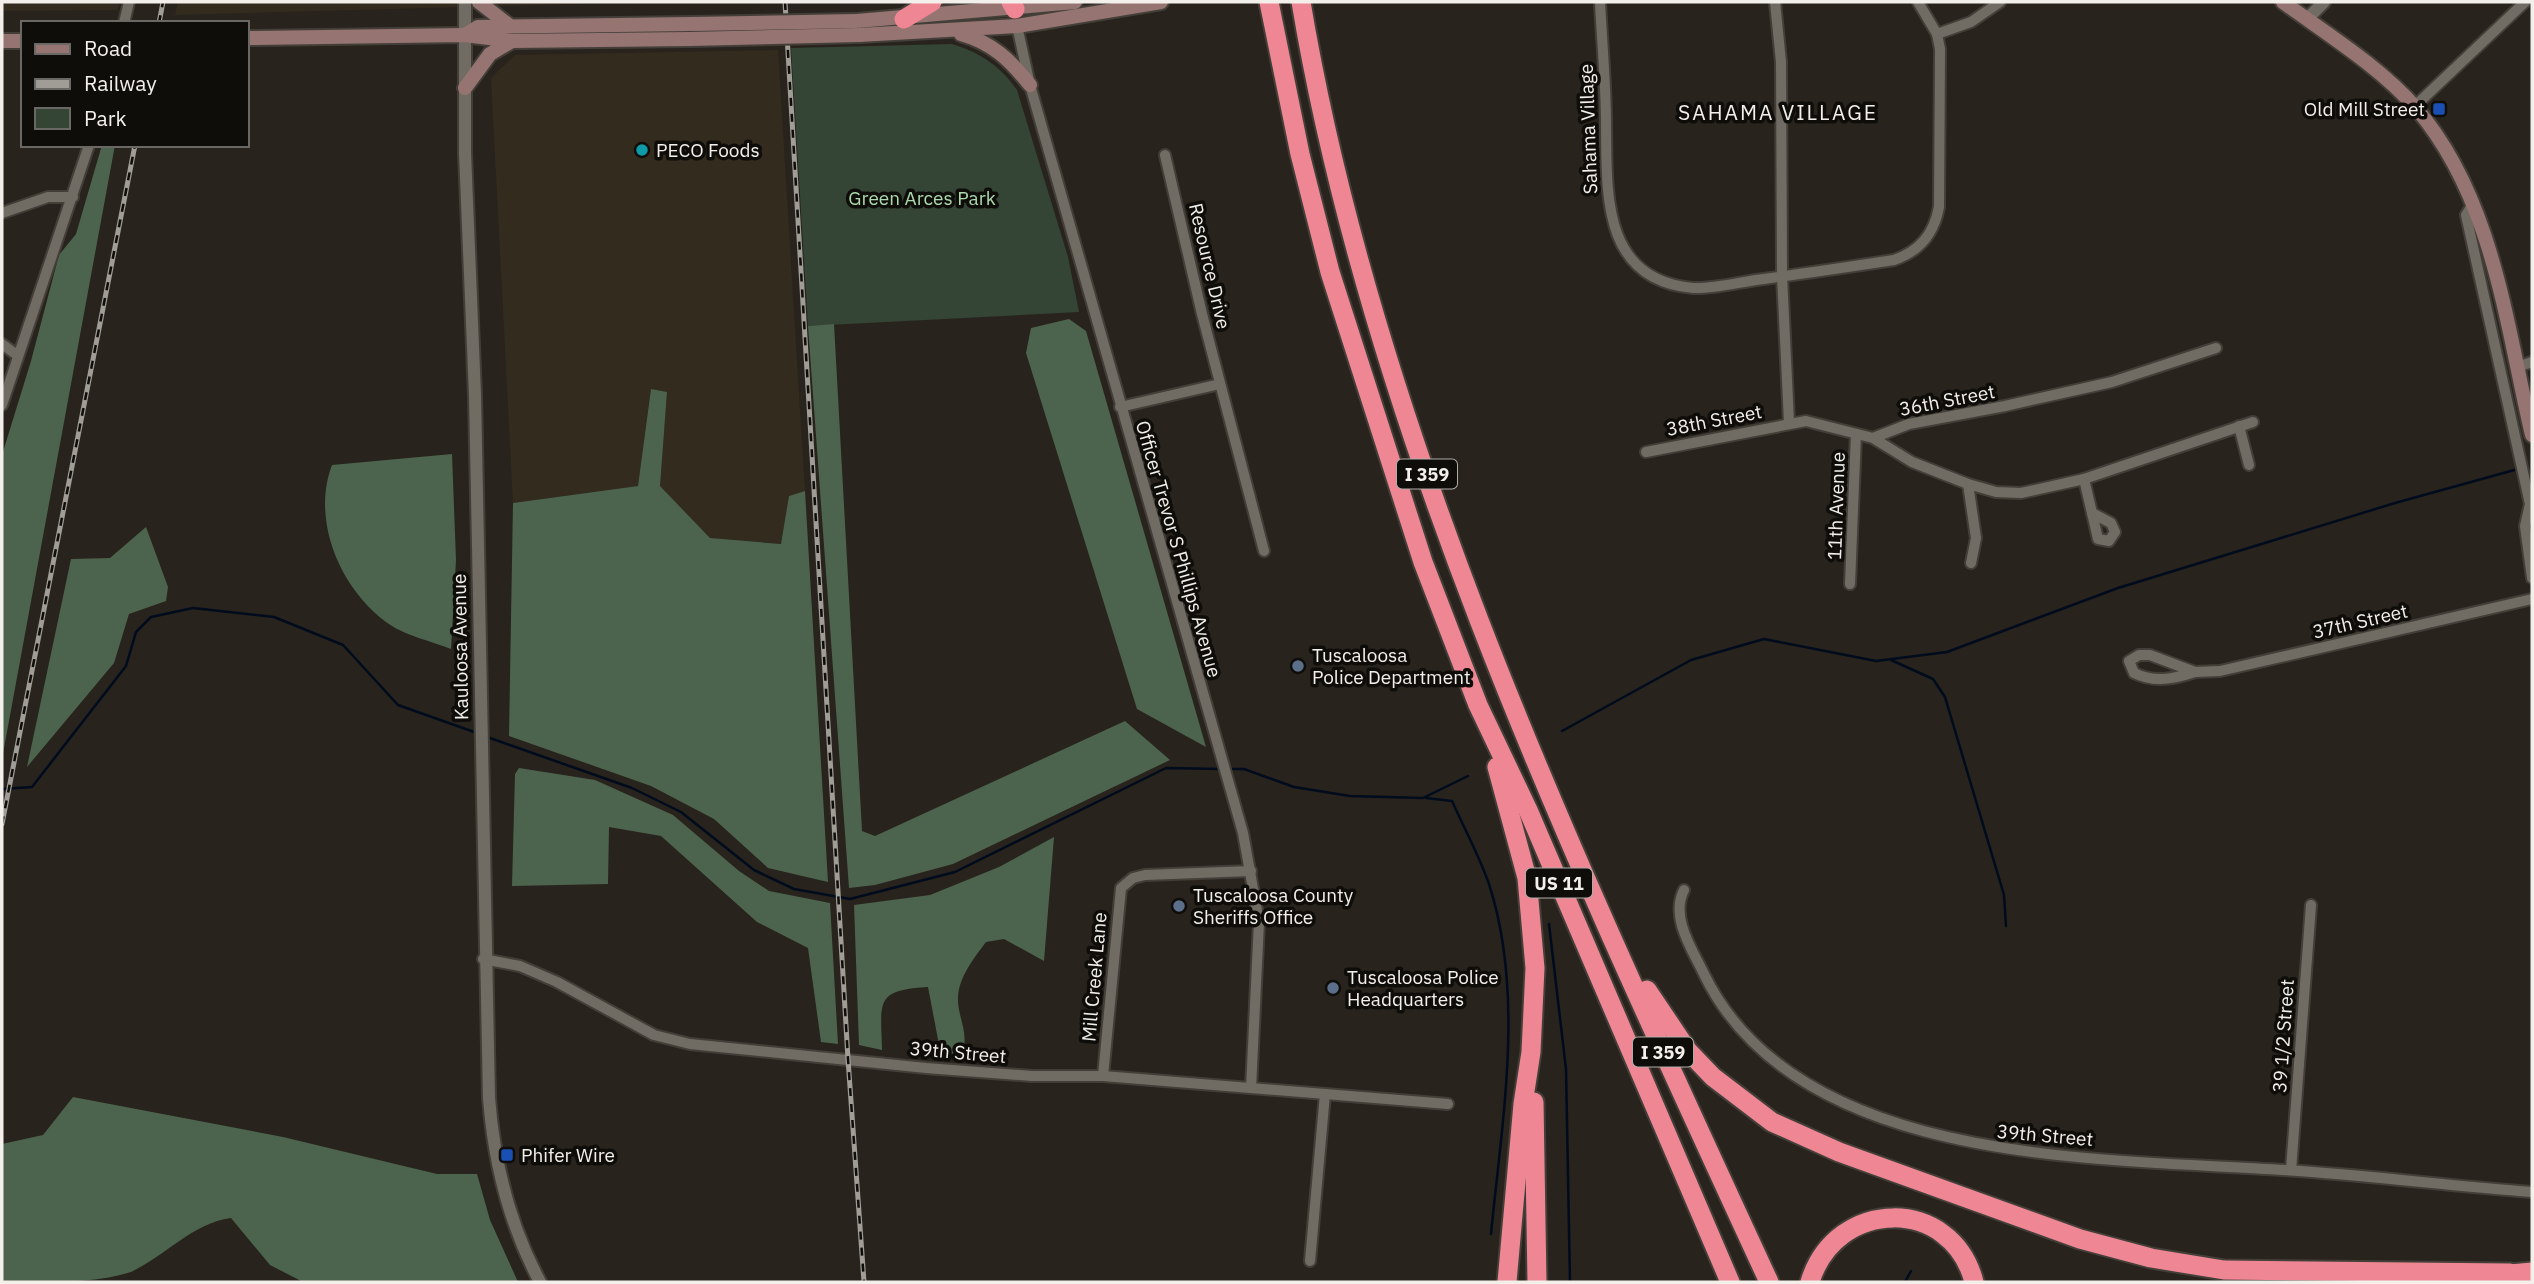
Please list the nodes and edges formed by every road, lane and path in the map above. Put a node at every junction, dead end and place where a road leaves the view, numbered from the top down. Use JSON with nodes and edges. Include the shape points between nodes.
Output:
{"nodes":[{"id":1,"x":129,"y":2,"type":"edge"},
{"id":2,"x":465,"y":2,"type":"edge"},
{"id":3,"x":480,"y":2,"type":"edge"},
{"id":4,"x":932,"y":2,"type":"edge"},
{"id":5,"x":1075,"y":2,"type":"edge"},
{"id":6,"x":1161,"y":2,"type":"edge"},
{"id":7,"x":1269,"y":2,"type":"edge"},
{"id":8,"x":1301,"y":2,"type":"edge"},
{"id":9,"x":1600,"y":2,"type":"edge"},
{"id":10,"x":1774,"y":2,"type":"edge"},
{"id":11,"x":1918,"y":2,"type":"edge"},
{"id":12,"x":2000,"y":2,"type":"edge"},
{"id":13,"x":2283,"y":2,"type":"edge"},
{"id":14,"x":2324,"y":2,"type":"edge"},
{"id":15,"x":2525,"y":2,"type":"edge"},
{"id":16,"x":1015,"y":10,"type":"edge"},
{"id":17,"x":904,"y":19,"type":"junction"},
{"id":18,"x":2307,"y":19,"type":"junction"},
{"id":19,"x":124,"y":21,"type":"edge"},
{"id":20,"x":858,"y":28,"type":"junction"},
{"id":21,"x":950,"y":31,"type":"junction"},
{"id":22,"x":510,"y":33,"type":"junction"},
{"id":23,"x":1937,"y":34,"type":"junction"},
{"id":24,"x":465,"y":35,"type":"junction"},
{"id":25,"x":248,"y":38,"type":"edge"},
{"id":26,"x":2,"y":41,"type":"edge"},
{"id":27,"x":21,"y":41,"type":"edge"},
{"id":28,"x":1030,"y":85,"type":"junction"},
{"id":29,"x":465,"y":88,"type":"junction"},
{"id":30,"x":2414,"y":107,"type":"junction"},
{"id":31,"x":88,"y":147,"type":"edge"},
{"id":32,"x":1165,"y":155,"type":"dead end"},
{"id":33,"x":73,"y":197,"type":"junction"},
{"id":34,"x":2474,"y":202,"type":"junction"},
{"id":35,"x":2,"y":213,"type":"edge"},
{"id":36,"x":1783,"y":276,"type":"junction"},
{"id":37,"x":2,"y":344,"type":"edge"},
{"id":38,"x":2216,"y":348,"type":"dead end"},
{"id":39,"x":17,"y":355,"type":"junction"},
{"id":40,"x":2532,"y":362,"type":"edge"},
{"id":41,"x":2516,"y":367,"type":"junction"},
{"id":42,"x":1220,"y":384,"type":"junction"},
{"id":43,"x":2,"y":405,"type":"edge"},
{"id":44,"x":1120,"y":407,"type":"junction"},
{"id":45,"x":1789,"y":422,"type":"junction"},
{"id":46,"x":2253,"y":422,"type":"dead end"},
{"id":47,"x":2239,"y":426,"type":"junction"},
{"id":48,"x":1856,"y":434,"type":"junction"},
{"id":49,"x":2532,"y":435,"type":"edge"},
{"id":50,"x":1873,"y":438,"type":"junction"},
{"id":51,"x":1646,"y":452,"type":"dead end"},
{"id":52,"x":2249,"y":465,"type":"dead end"},
{"id":53,"x":2084,"y":479,"type":"junction"},
{"id":54,"x":1968,"y":484,"type":"junction"},
{"id":55,"x":2092,"y":513,"type":"dead end"},
{"id":56,"x":1264,"y":551,"type":"dead end"},
{"id":57,"x":1971,"y":563,"type":"dead end"},
{"id":58,"x":2532,"y":578,"type":"edge"},
{"id":59,"x":1850,"y":584,"type":"dead end"},
{"id":60,"x":2532,"y":599,"type":"edge"},
{"id":61,"x":2195,"y":672,"type":"junction"},
{"id":62,"x":1478,"y":705,"type":"junction"},
{"id":63,"x":1251,"y":871,"type":"junction"},
{"id":64,"x":1684,"y":890,"type":"dead end"},
{"id":65,"x":2311,"y":905,"type":"dead end"},
{"id":66,"x":1609,"y":928,"type":"junction"},
{"id":67,"x":483,"y":959,"type":"junction"},
{"id":68,"x":1531,"y":1052,"type":"junction"},
{"id":69,"x":1103,"y":1076,"type":"junction"},
{"id":70,"x":1251,"y":1088,"type":"junction"},
{"id":71,"x":1325,"y":1094,"type":"junction"},
{"id":72,"x":1448,"y":1104,"type":"dead end"},
{"id":73,"x":2291,"y":1170,"type":"junction"},
{"id":74,"x":2532,"y":1192,"type":"edge"},
{"id":75,"x":1310,"y":1261,"type":"dead end"},
{"id":76,"x":2532,"y":1272,"type":"edge"},
{"id":77,"x":2510,"y":1273,"type":"junction"},
{"id":78,"x":540,"y":1282,"type":"edge"},
{"id":79,"x":1507,"y":1282,"type":"edge"},
{"id":80,"x":1537,"y":1282,"type":"edge"},
{"id":81,"x":1730,"y":1282,"type":"edge"},
{"id":82,"x":1769,"y":1282,"type":"edge"},
{"id":83,"x":1810,"y":1282,"type":"edge"},
{"id":84,"x":1974,"y":1282,"type":"edge"},
{"id":85,"x":2436,"y":1282,"type":"edge"}],
"edges":[{"from":1,"to":19,"type":"street"},
{"from":2,"to":24,"type":"street","name":"Kauloosa Avenue"},
{"from":3,"to":22,"type":"main road"},
{"from":4,"to":17,"type":"highway"},
{"from":5,"to":16,"type":"main road"},
{"from":6,"to":16,"type":"main road"},
{"from":7,"to":62,"type":"highway","number":"I 359","via":[[1300,154],[1347,331],[1423,562]]},
{"from":8,"to":66,"type":"highway","number":"I 359","via":[[1354,233],[1416,442],[1517,714]]},
{"from":9,"to":36,"type":"street","name":"Sahama Village","via":[[1605,184],[1612,221],[1628,254],[1657,277],[1691,288]]},
{"from":10,"to":36,"type":"street","via":[[1782,62]]},
{"from":11,"to":23,"type":"street","name":"Sahama Village"},
{"from":12,"to":23,"type":"street","via":[[1971,22]]},
{"from":13,"to":18,"type":"main road"},
{"from":14,"to":18,"type":"street"},
{"from":15,"to":30,"type":"street"},
{"from":16,"to":17,"type":"main road"},
{"from":16,"to":21,"type":"main road"},
{"from":16,"to":28,"type":"street","name":"Officer Trevor S Phillips Avenue"},
{"from":17,"to":20,"type":"main road"},
{"from":18,"to":30,"type":"main road"},
{"from":20,"to":21,"type":"main road"},
{"from":20,"to":22,"type":"main road","bridge":true},
{"from":21,"to":28,"type":"main road","via":[[993,46]]},
{"from":22,"to":24,"type":"main road"},
{"from":22,"to":29,"type":"main road"},
{"from":23,"to":36,"type":"street","name":"Sahama Village","via":[[1940,195],[1932,231],[1916,249],[1894,260]]},
{"from":24,"to":25,"type":"main road"},
{"from":24,"to":29,"type":"street","name":"Kauloosa Avenue"},
{"from":26,"to":27,"type":"main road"},
{"from":28,"to":44,"type":"street","name":"Officer Trevor S Phillips Avenue"},
{"from":29,"to":67,"type":"street","name":"Kauloosa Avenue"},
{"from":30,"to":34,"type":"main road","via":[[2439,137]]},
{"from":31,"to":33,"type":"street"},
{"from":32,"to":42,"type":"street","name":"Resource Drive"},
{"from":33,"to":35,"type":"street","via":[[48,197]]},
{"from":33,"to":39,"type":"street"},
{"from":34,"to":41,"type":"main road"},
{"from":34,"to":58,"type":"street","via":[[2466,215],[2530,504],[2525,526]]},
{"from":36,"to":45,"type":"street"},
{"from":37,"to":39,"type":"street"},
{"from":38,"to":50,"type":"street","name":"36th Street","via":[[2112,382],[1909,424]]},
{"from":39,"to":43,"type":"street"},
{"from":40,"to":41,"type":"street"},
{"from":41,"to":49,"type":"main road"},
{"from":42,"to":44,"type":"street"},
{"from":42,"to":56,"type":"street","name":"Resource Drive"},
{"from":44,"to":63,"type":"street","name":"Officer Trevor S Phillips Avenue"},
{"from":45,"to":48,"type":"street","name":"11th Avenue","via":[[1806,421]]},
{"from":45,"to":51,"type":"street","name":"38th Street"},
{"from":46,"to":47,"type":"street"},
{"from":47,"to":52,"type":"street"},
{"from":47,"to":53,"type":"street"},
{"from":48,"to":50,"type":"street"},
{"from":48,"to":59,"type":"street","name":"11th Avenue"},
{"from":50,"to":54,"type":"street","via":[[1912,462]]},
{"from":53,"to":54,"type":"street","via":[[2021,493]]},
{"from":53,"to":55,"type":"street"},
{"from":54,"to":57,"type":"street","via":[[1976,538]]},
{"from":60,"to":61,"type":"street","name":"37th Street","via":[[2220,671]]},
{"from":61,"to":61,"type":"street","name":"37th Street","via":[[2169,679],[2144,678],[2134,673],[2129,661],[2150,655]]},
{"from":62,"to":68,"type":"highway","via":[[1527,878],[1534,932]]},
{"from":62,"to":81,"type":"highway","number":"US 11","via":[[1533,822]]},
{"from":63,"to":69,"type":"street","name":"Mill Creek Lane","via":[[1145,875],[1121,888]]},
{"from":63,"to":70,"type":"street","name":"Officer Trevor S Phillips Avenue","via":[[1259,922]]},
{"from":64,"to":73,"type":"street","name":"39th Street","via":[[1679,913],[1713,992],[1786,1072],[1817,1091],[1918,1129],[1987,1147]]},
{"from":65,"to":73,"type":"street","name":"39 1/2 Street"},
{"from":66,"to":77,"type":"highway","via":[[1665,1021],[1705,1069],[1772,1122],[1816,1144],[2080,1239],[2163,1261],[2262,1272]]},
{"from":66,"to":82,"type":"highway","number":"I 359"},
{"from":67,"to":69,"type":"street","name":"39th Street","via":[[520,966],[643,1029],[690,1044],[926,1068]]},
{"from":67,"to":78,"type":"street","name":"Kauloosa Avenue","via":[[495,1151],[508,1205]]},
{"from":68,"to":79,"type":"highway"},
{"from":68,"to":80,"type":"highway"},
{"from":69,"to":70,"type":"street","name":"39th Street"},
{"from":70,"to":71,"type":"street","name":"39th Street"},
{"from":71,"to":72,"type":"street","name":"39th Street"},
{"from":71,"to":75,"type":"street"},
{"from":73,"to":74,"type":"street","name":"39th Street"},
{"from":76,"to":77,"type":"highway"},
{"from":77,"to":85,"type":"highway"},
{"from":83,"to":84,"type":"highway","via":[[1834,1239],[1855,1226],[1891,1218],[1927,1225],[1948,1238],[1964,1256]]}]}
